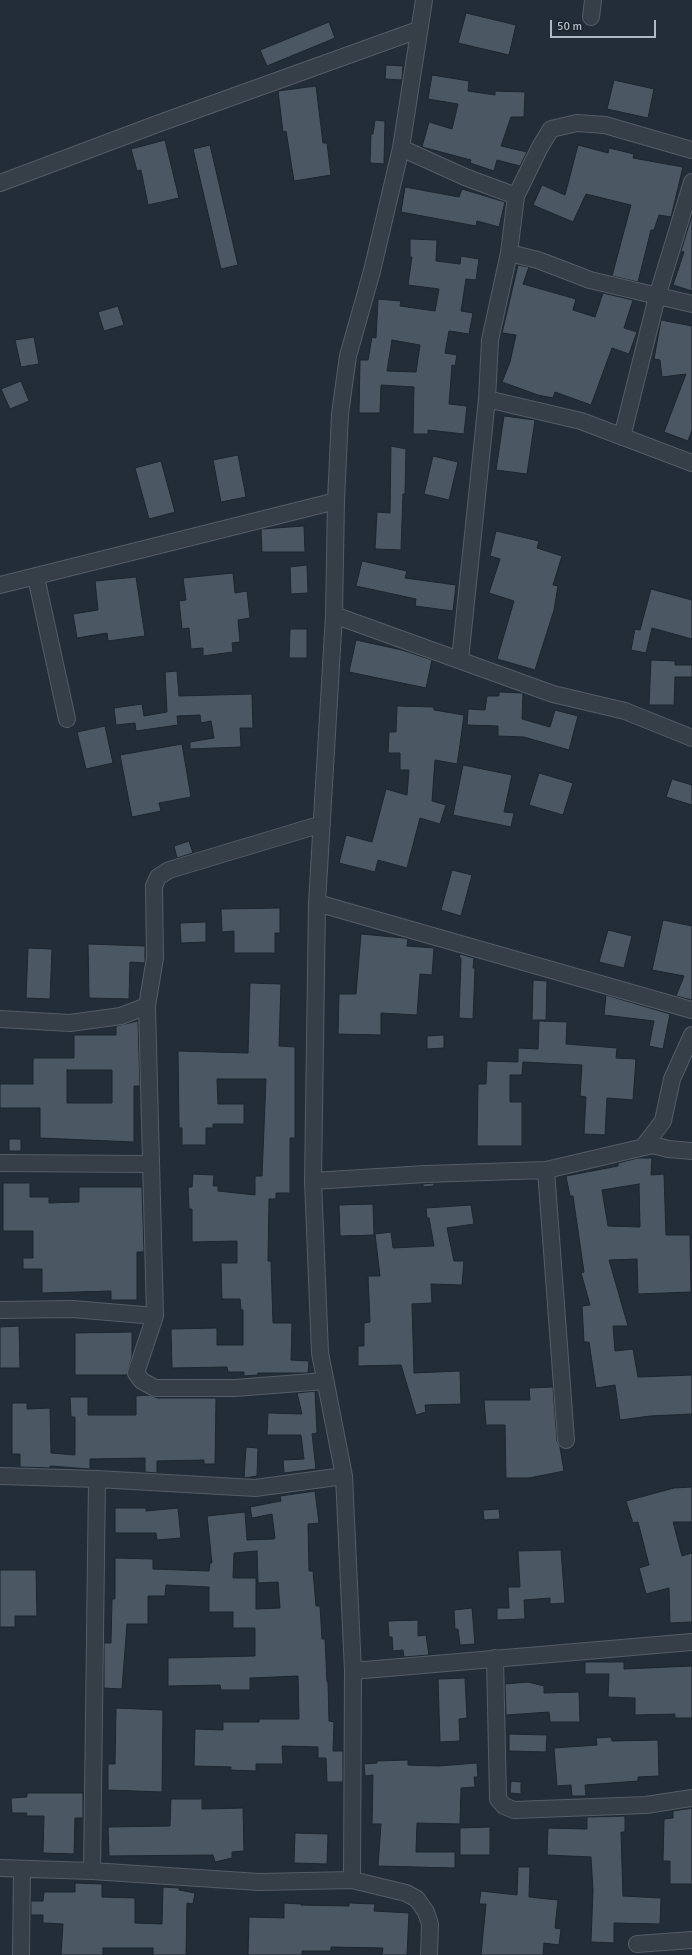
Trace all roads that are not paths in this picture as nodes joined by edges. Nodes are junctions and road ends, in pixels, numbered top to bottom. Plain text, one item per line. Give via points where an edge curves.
1 (424, 0) edge
2 (593, 0) edge
3 (591, 17) dead end
4 (418, 30) junction
5 (402, 148) junction
6 (692, 150) edge
7 (692, 182) edge
8 (0, 183) edge
9 (516, 196) junction
10 (509, 253) junction
11 (657, 297) junction
12 (692, 304) edge
13 (487, 399) junction
14 (622, 437) junction
15 (692, 463) edge
16 (336, 501) junction
17 (36, 577) junction
18 (0, 585) edge
19 (334, 615) junction
20 (460, 660) junction
21 (67, 719) dead end
22 (690, 736) edge
23 (322, 824) junction
24 (317, 903) junction
25 (147, 1006) junction
26 (692, 1010) edge
27 (0, 1019) edge
28 (692, 1035) edge
29 (643, 1147) junction
30 (692, 1151) edge
31 (0, 1164) edge
32 (150, 1164) junction
33 (546, 1170) junction
34 (313, 1181) junction
35 (0, 1310) edge
36 (155, 1316) junction
37 (325, 1381) junction
38 (566, 1440) dead end
39 (0, 1476) edge
40 (344, 1476) junction
41 (98, 1479) junction
42 (692, 1642) edge
43 (495, 1658) junction
44 (353, 1671) junction
45 (692, 1798) edge
46 (0, 1868) edge
47 (22, 1869) junction
48 (92, 1871) junction
49 (352, 1880) junction
50 (692, 1940) edge
51 (637, 1944) dead end
52 (21, 1955) edge
53 (429, 1955) edge

1 - 4 street
2 - 3 street
4 - 5 street
4 - 8 street
5 - 9 street
5 - 16 street via 372,272 348,356 340,414
6 - 9 street via 605,125 577,123 551,129
7 - 11 street
9 - 10 street
10 - 11 street via 538,260 590,280
10 - 13 street via 490,340
11 - 12 street
11 - 14 street
13 - 14 street via 581,421
13 - 20 street
14 - 15 street
16 - 17 street
16 - 19 street
17 - 18 street
17 - 21 street
19 - 20 street
19 - 23 street
20 - 22 street via 553,694 625,711
23 - 24 street
23 - 25 street via 169,870 158,877 154,886 155,958
24 - 26 street
24 - 34 street
25 - 27 street via 121,1016 70,1023
25 - 32 street
28 - 29 street via 672,1079 663,1121
29 - 30 street via 653,1145
29 - 33 street
31 - 32 street
32 - 36 street
33 - 34 street
33 - 38 street
34 - 37 street via 320,1353
35 - 36 street via 73,1309
36 - 37 street via 136,1373 142,1382 155,1388 234,1388
37 - 40 street
39 - 41 street
40 - 41 street via 255,1488
40 - 44 street
41 - 48 street
42 - 43 street
43 - 44 street
43 - 45 street via 498,1800 504,1806 514,1810 646,1805
44 - 49 street
46 - 47 street
47 - 48 street
47 - 52 street
48 - 49 street via 259,1882
49 - 53 street via 406,1893 417,1899 430,1924
50 - 51 street

